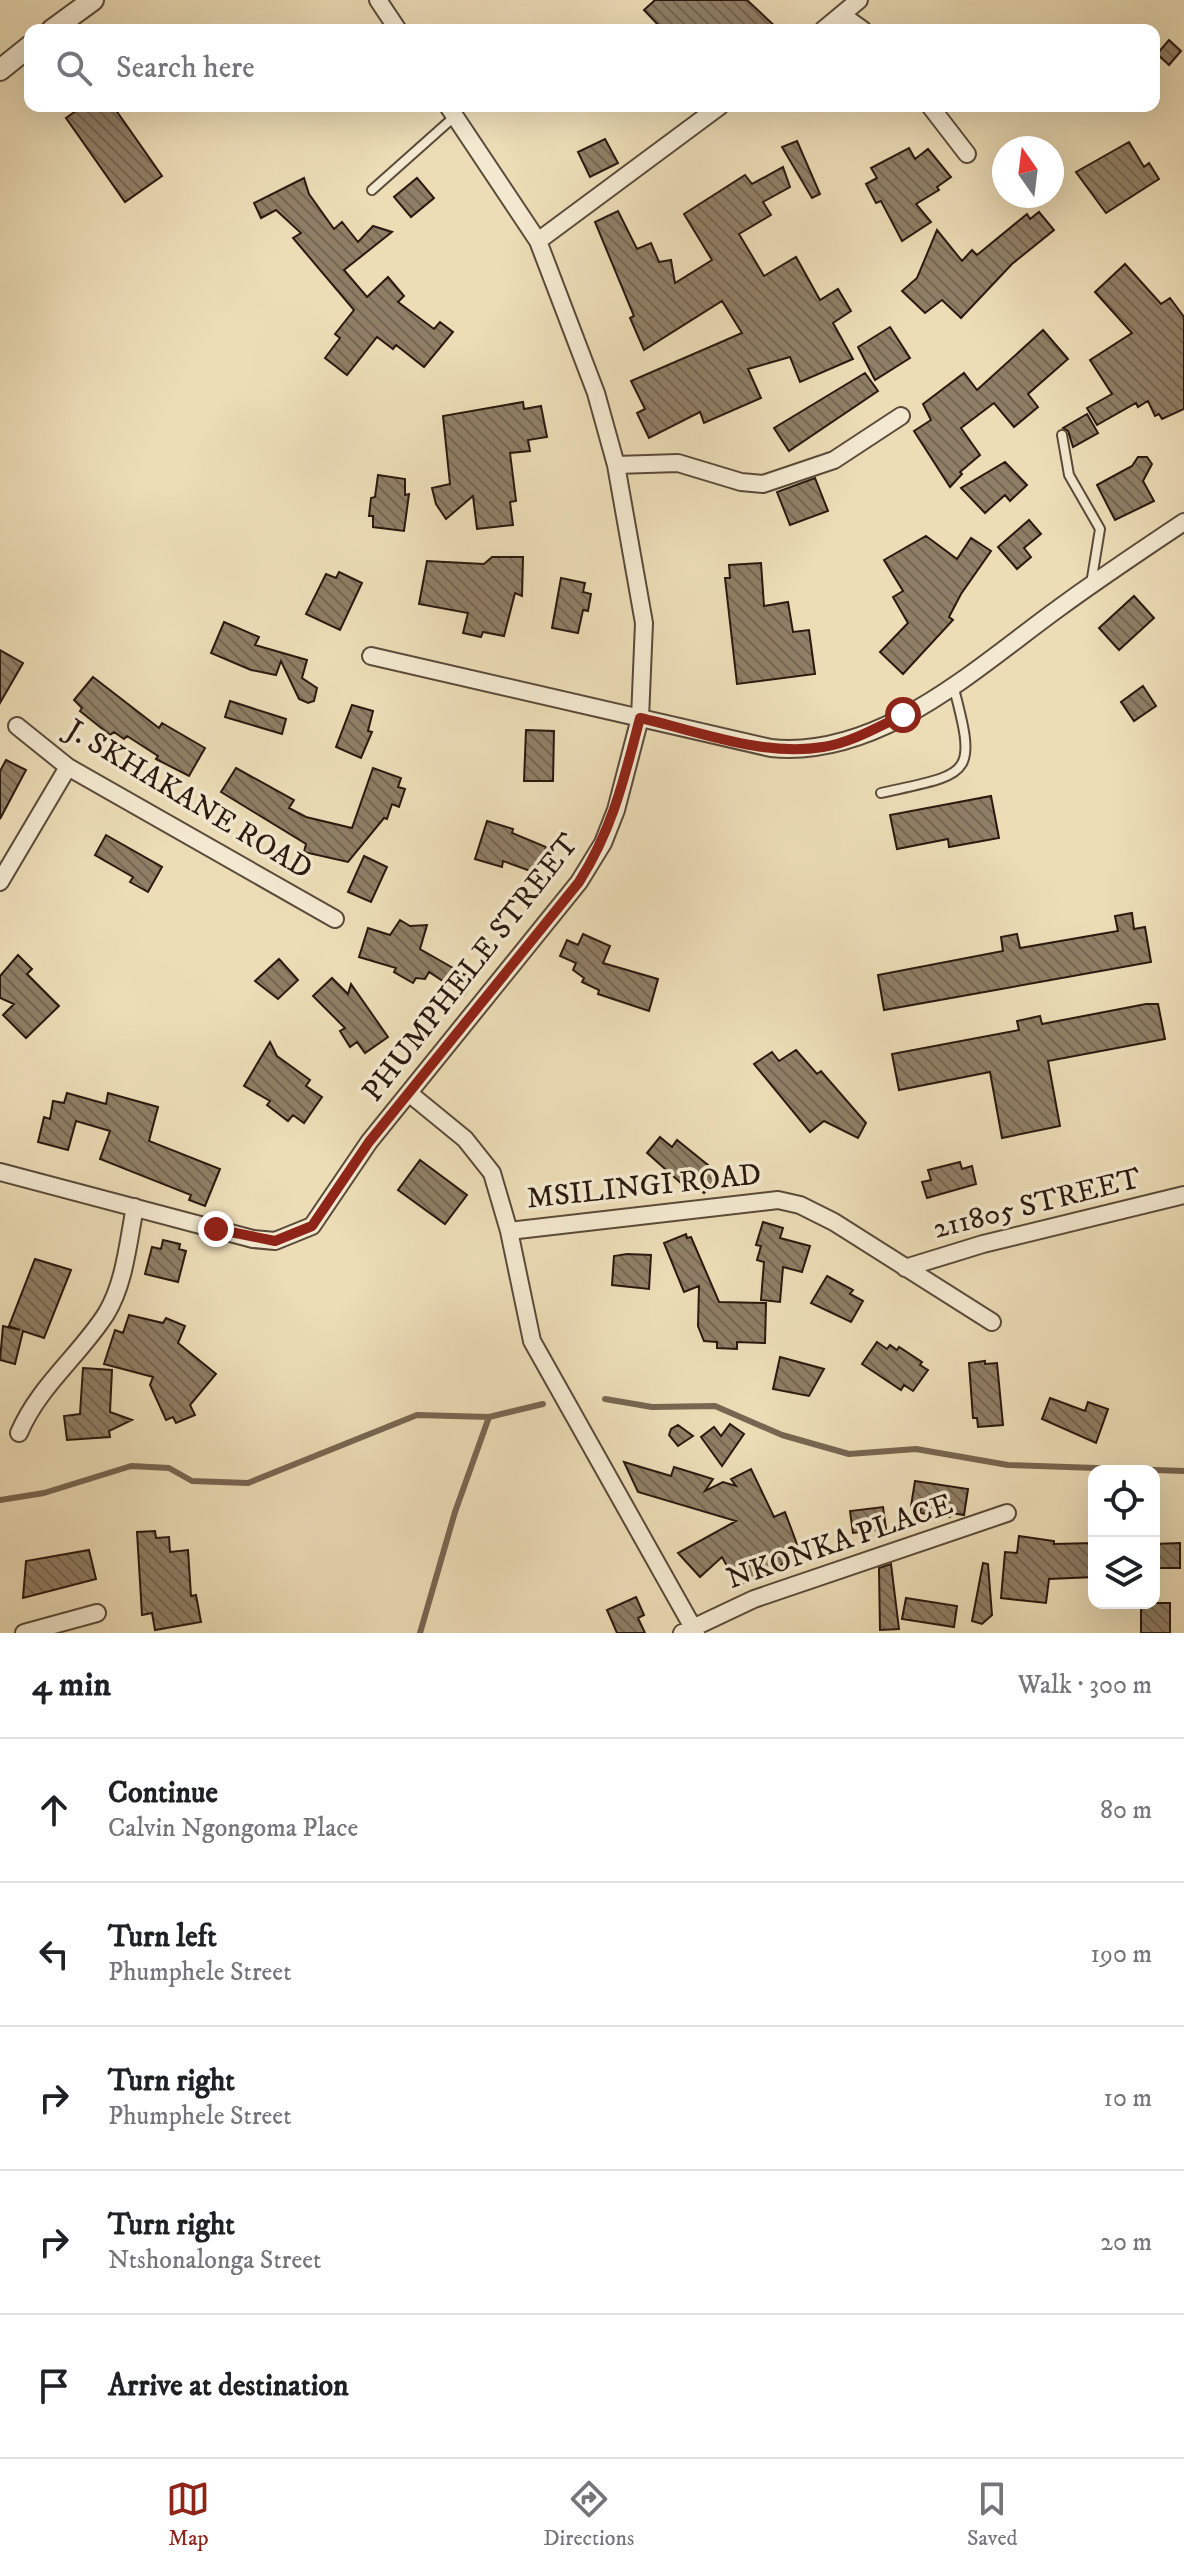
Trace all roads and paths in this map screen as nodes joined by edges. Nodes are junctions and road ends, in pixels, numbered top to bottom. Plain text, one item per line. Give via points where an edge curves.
1 (93, 0) edge
2 (378, 0) edge
3 (859, 0) edge
4 (842, 15) junction
5 (60, 24) edge
6 (394, 24) edge
7 (831, 24) edge
8 (855, 24) edge
9 (24, 51) edge
10 (0, 70) edge
11 (451, 112) edge
12 (453, 112) edge
13 (712, 112) edge
14 (935, 112) edge
15 (967, 154) dead end
16 (372, 190) dead end
17 (538, 241) junction
18 (901, 416) dead end
19 (1062, 435) dead end
20 (616, 465) junction
21 (1184, 522) edge
22 (1091, 585) junction
23 (371, 656) dead end
24 (953, 685) junction
25 (640, 718) junction
26 (17, 726) dead end
27 (68, 767) junction
28 (881, 793) dead end
29 (0, 882) edge
30 (335, 919) dead end
31 (410, 1094) junction
32 (0, 1172) edge
33 (1184, 1195) edge
34 (135, 1207) junction
35 (509, 1231) junction
36 (905, 1268) junction
37 (992, 1322) dead end
38 (19, 1433) dead end
39 (1007, 1513) dead end
40 (97, 1613) dead end
41 (690, 1631) edge
42 (24, 1633) edge

1 - 5 street
2 - 6 street
3 - 4 street
4 - 7 street
4 - 8 street
9 - 10 street
11 - 16 lane
12 - 17 street, PHUMPHELE STREET
13 - 17 street
14 - 15 street
17 - 20 street, PHUMPHELE STREET via 596,393
18 - 20 street via 834,460 763,484 678,463
19 - 22 lane via 1069,475 1100,529
20 - 25 street, PHUMPHELE STREET via 644,623
21 - 22 street
22 - 24 street
23 - 25 street
24 - 25 street via 856,736 794,751
24 - 28 lane via 968,741 964,762 949,777
25 - 31 street, PHUMPHELE STREET via 603,843 562,904
26 - 27 street, J. SKHAKANE ROAD
27 - 29 street
27 - 30 street, J. SKHAKANE ROAD
31 - 34 street, PHUMPHELE STREET via 369,1142 312,1226 275,1241 253,1239
31 - 35 street via 481,1156 492,1173
32 - 34 street
33 - 36 street, 211805 STREET
34 - 38 street via 111,1303 27,1412
35 - 36 street, MSILINGI ROAD via 778,1200 834,1222
35 - 41 street via 532,1341
36 - 37 street, MSILINGI ROAD
39 - 41 street, NKONKA PLACE via 754,1599
40 - 42 street

